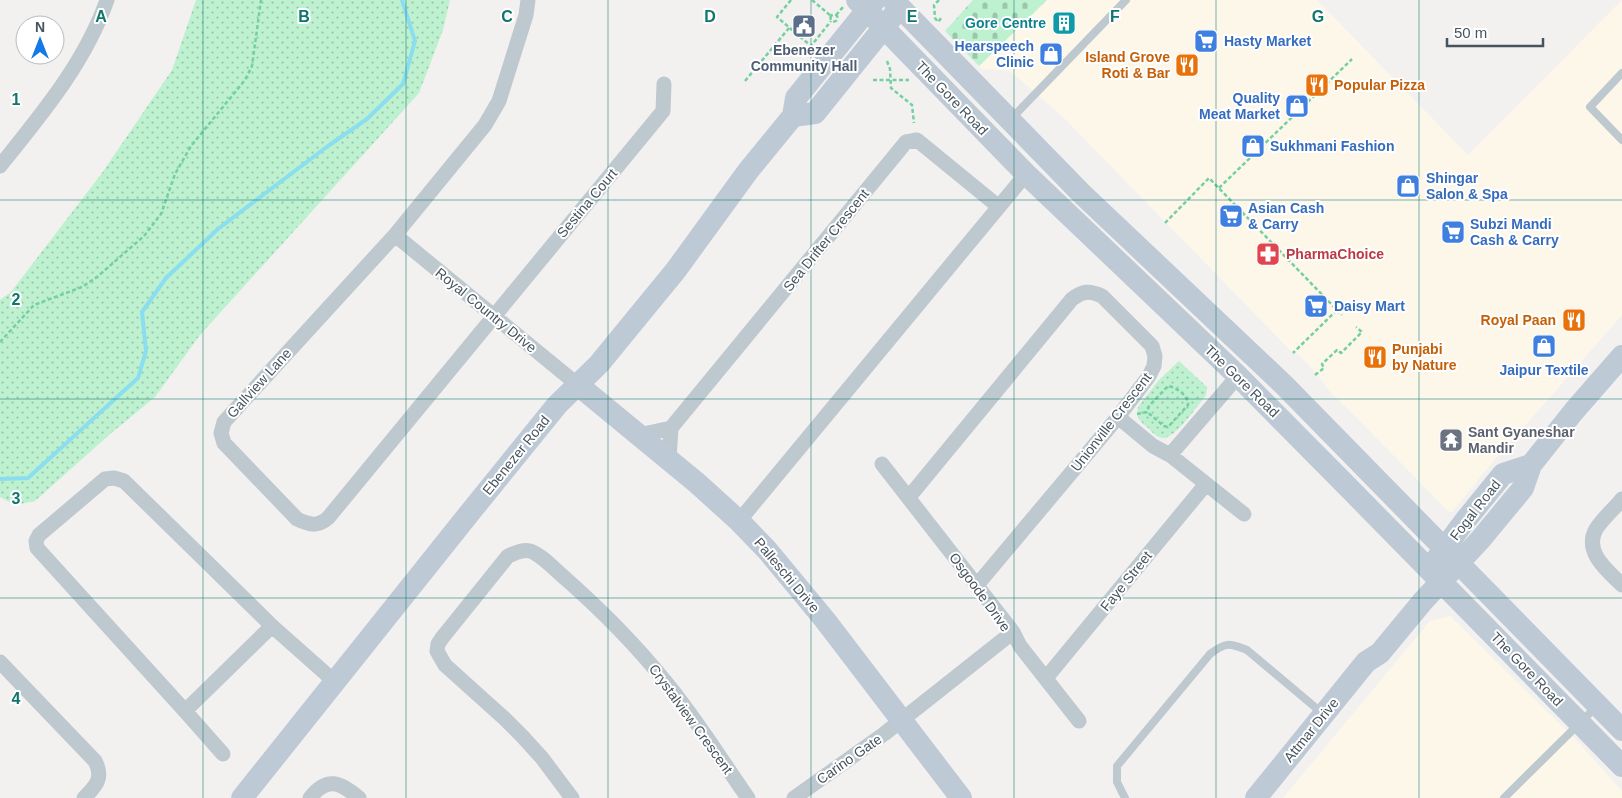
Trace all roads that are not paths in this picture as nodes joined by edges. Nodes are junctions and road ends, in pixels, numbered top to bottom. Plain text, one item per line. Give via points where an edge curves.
1 (107, 0) edge
2 (528, 0) edge
3 (1126, 0) edge
4 (899, 2) edge
5 (861, 4) edge
6 (883, 27) junction
7 (1622, 73) edge
8 (664, 84) dead end
9 (793, 116) junction
10 (1009, 120) junction
11 (1622, 140) edge
12 (0, 166) edge
13 (1026, 174) junction
14 (999, 207) junction
15 (395, 235) junction
16 (493, 316) junction
17 (1622, 356) edge
18 (1238, 376) junction
19 (578, 385) junction
20 (1118, 417) junction
21 (672, 428) junction
22 (639, 436) junction
23 (1170, 455) junction
24 (668, 459) junction
25 (882, 464) dead end
26 (1206, 484) junction
27 (909, 498) junction
28 (1622, 499) edge
29 (1244, 514) dead end
30 (739, 521) junction
31 (1452, 556) junction
32 (1435, 575) junction
33 (977, 585) junction
34 (1622, 585) edge
35 (272, 626) junction
36 (1014, 632) junction
37 (0, 662) edge
38 (1046, 678) junction
39 (334, 682) junction
40 (1598, 705) junction
41 (185, 711) junction
42 (1324, 714) junction
43 (903, 720) junction
44 (1079, 721) dead end
45 (1580, 724) junction
46 (1622, 730) edge
47 (223, 754) dead end
48 (1622, 766) edge
49 (84, 798) edge
50 (242, 798) edge
51 (310, 798) edge
52 (359, 798) edge
53 (572, 798) edge
54 (748, 798) edge
55 (794, 798) edge
56 (961, 798) edge
57 (1125, 798) edge
58 (1256, 798) edge
59 (1504, 798) edge

1 - 12 street via 90,40 49,105
2 - 15 street, Gallview Lane via 526,15 494,110
3 - 10 lane
4 - 6 main road
4 - 10 main road, The Gore Road
5 - 6 main road, The Gore Road
5 - 9 main road, Ebenezer Road via 796,98
6 - 9 main road via 815,113
6 - 13 main road, The Gore Road
7 - 11 lane via 1590,107
8 - 16 street, Sestina Court via 663,111
9 - 19 main road, Ebenezer Road via 748,171 676,270 600,364
10 - 31 main road, The Gore Road via 1284,385
13 - 14 street
13 - 18 main road, The Gore Road
14 - 21 street, Sea Drifter Crescent via 917,140 906,142
14 - 30 street
15 - 16 street, Royal Country Drive
15 - 16 street, Gallview Lane via 224,422 221,433 224,443 297,519 309,525 322,523 328,518
16 - 19 street, Royal Country Drive
17 - 31 main road, Fogal Road via 1531,465 1523,488 1480,540
18 - 23 street
18 - 32 main road, The Gore Road
19 - 22 main road, Palleschi Drive
19 - 39 main road, Ebenezer Road via 557,405
20 - 23 street via 1153,446
20 - 27 street, Unionville Crescent via 1149,376 1156,356 1152,346 1102,296 1091,291 1081,292
20 - 33 street, Unionville Crescent
21 - 22 street
21 - 24 street
22 - 24 main road, Palleschi Drive
23 - 26 street
24 - 30 main road, Palleschi Drive
25 - 27 street, Osgoode Drive
26 - 29 street
26 - 38 street, Faye Street
27 - 33 street, Osgoode Drive
28 - 34 street via 1596,529 1593,540 1593,550 1599,561
30 - 43 main road, Palleschi Drive via 767,550
31 - 32 main road, Fogal Road
31 - 40 main road, The Gore Road
32 - 42 main road, Attmar Drive via 1423,601 1380,653 1366,662
32 - 45 main road, The Gore Road
33 - 36 street, Osgoode Drive
35 - 39 street
35 - 41 street
35 - 41 street via 124,482 114,478 105,479 39,535 37,548
36 - 38 street via 1020,646
36 - 43 street, Osgoode Drive
37 - 49 street via 95,761 99,778
38 - 44 street
39 - 50 main road, Ebenezer Road
40 - 45 lane
40 - 46 main road, The Gore Road
41 - 47 street
42 - 57 lane via 1247,650 1233,645 1221,646 1210,654 1117,766 1117,782
42 - 58 main road, Attmar Drive
43 - 55 street, Carino Gate
43 - 56 main road, Palleschi Drive
45 - 48 main road, The Gore Road
45 - 59 lane
51 - 52 street via 318,788 329,783 341,784
53 - 54 street, Crystalview Crescent via 522,736 445,665 437,651 442,638 508,556 521,551 532,552 543,559 600,610 645,658 665,680

